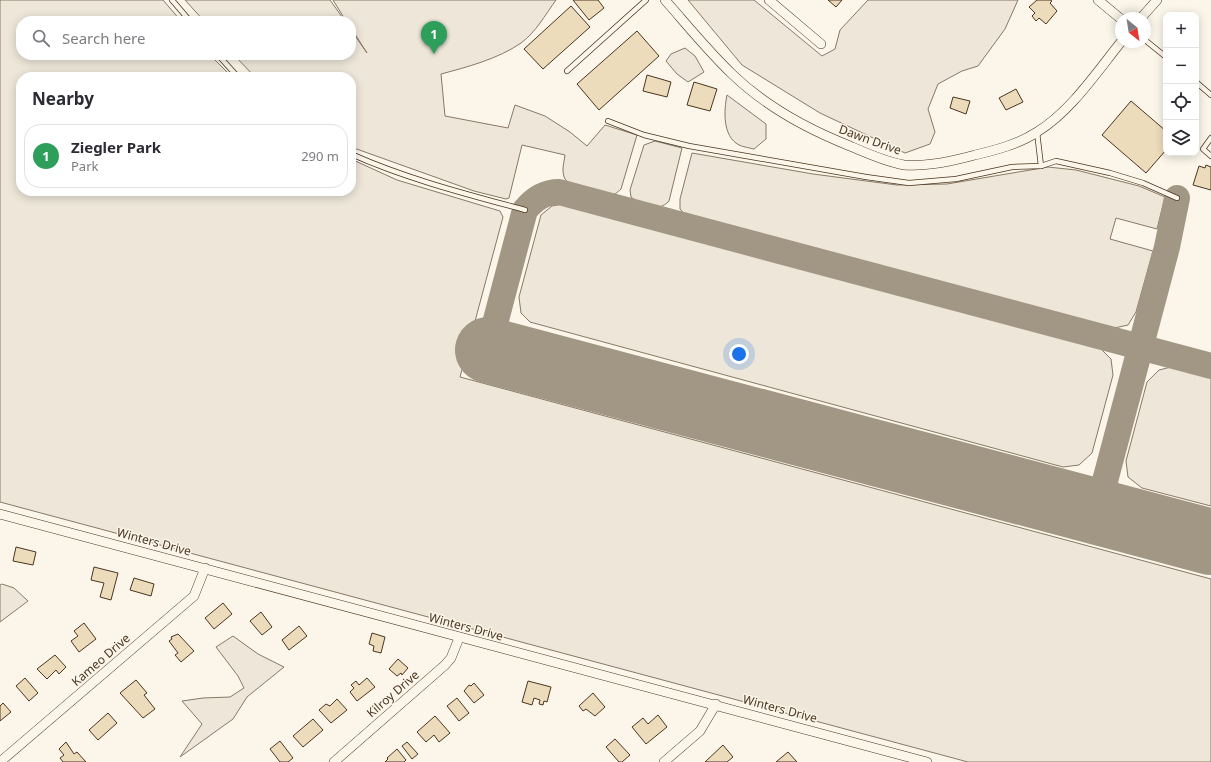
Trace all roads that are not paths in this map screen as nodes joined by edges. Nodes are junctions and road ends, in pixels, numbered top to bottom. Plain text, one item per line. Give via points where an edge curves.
1 (172, 0) edge
2 (646, 0) edge
3 (665, 0) edge
4 (769, 0) edge
5 (1098, 0) edge
6 (1157, 0) edge
7 (1147, 12) edge
8 (1115, 14) edge
9 (186, 16) edge
10 (821, 44) dead end
11 (1151, 45) edge
12 (1117, 48) edge
13 (1163, 55) edge
14 (223, 60) edge
15 (567, 71) dead end
16 (233, 72) edge
17 (1198, 84) edge
18 (1211, 95) edge
19 (608, 121) dead end
20 (1037, 132) junction
21 (1211, 138) edge
22 (356, 156) edge
23 (1211, 156) edge
24 (1041, 166) junction
25 (1177, 198) dead end
26 (525, 210) dead end
27 (0, 514) edge
28 (205, 568) junction
29 (459, 638) junction
30 (716, 704) junction
31 (0, 762) edge
32 (334, 762) edge
33 (664, 762) edge
34 (927, 762) edge

1 - 9 lane
2 - 15 lane
3 - 20 street, Dawn Drive via 710,53 764,100 832,139 871,155 903,165 929,164 1014,144
4 - 10 street
5 - 8 street
6 - 7 street
11 - 13 lane
12 - 20 street, Dawn Drive via 1078,95
14 - 16 lane
17 - 18 lane
19 - 24 lane via 644,135 689,146 909,183 956,179 1012,167
20 - 24 lane
21 - 23 lane via 1203,149
22 - 26 lane via 420,181
24 - 25 lane via 1056,161 1110,173 1143,183
27 - 28 street, Winters Drive
28 - 29 street, Winters Drive
28 - 31 street, Kameo Drive via 194,596
29 - 30 street, Winters Drive
29 - 32 street, Kilroy Drive via 451,658 445,665
30 - 33 street via 700,730
30 - 34 street, Winters Drive

